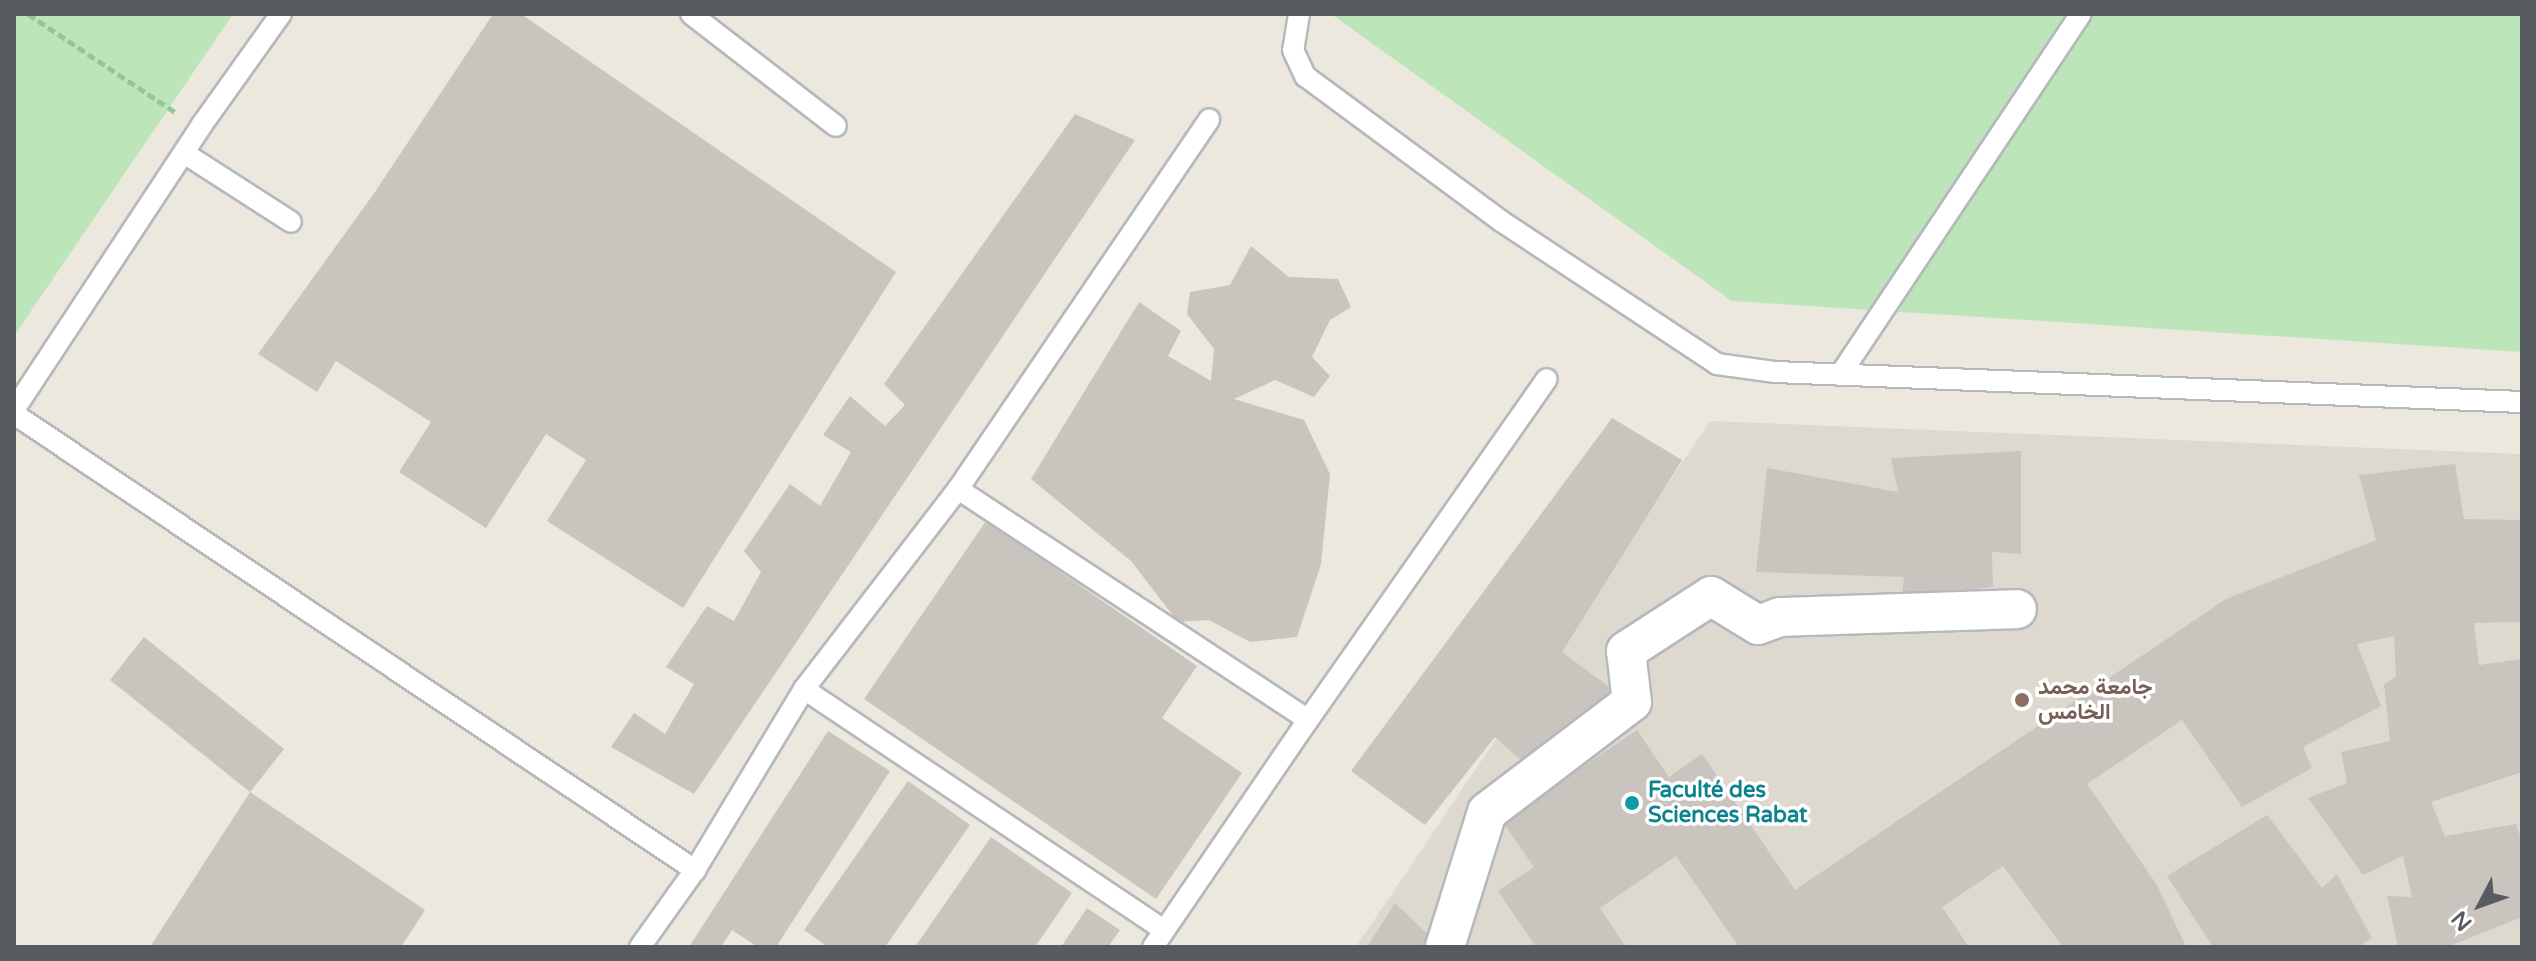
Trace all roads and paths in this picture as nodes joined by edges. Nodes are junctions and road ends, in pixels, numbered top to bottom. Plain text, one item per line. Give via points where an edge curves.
1 (28, 14) edge
2 (281, 14) edge
3 (1299, 14) edge
4 (2081, 14) edge
5 (701, 17) edge
6 (1209, 119) dead end
7 (201, 126) junction
8 (836, 126) dead end
9 (184, 153) junction
10 (291, 222) dead end
11 (1840, 375) junction
12 (1547, 379) dead end
13 (2522, 402) edge
14 (14, 412) edge
15 (958, 489) junction
16 (2017, 609) dead end
17 (804, 689) junction
18 (1308, 720) junction
19 (695, 870) junction
20 (1159, 939) edge
21 (640, 947) edge
22 (1445, 947) edge

1 - 7 path
2 - 7 lane
3 - 11 lane via 1292,37 1296,64 1305,76 1501,221 1717,364
4 - 11 lane
5 - 8 lane
6 - 15 lane
7 - 9 lane
9 - 10 lane
9 - 14 lane
11 - 13 lane
12 - 18 lane
14 - 19 lane
15 - 17 lane
15 - 18 lane
16 - 22 street via 1780,617 1758,625 1711,596 1626,651 1632,702 1487,812
17 - 19 lane
17 - 20 lane
18 - 20 lane
19 - 21 lane

